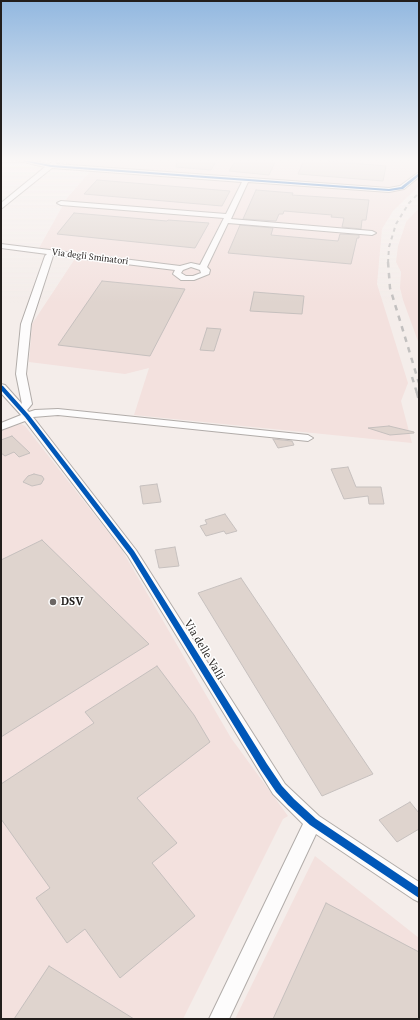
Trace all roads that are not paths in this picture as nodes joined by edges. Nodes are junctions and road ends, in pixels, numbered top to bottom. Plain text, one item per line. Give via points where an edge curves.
1 (112, 208) edge
2 (232, 208) edge
3 (227, 218) junction
4 (372, 234) dead end
5 (1, 246) edge
6 (1, 250) edge
7 (49, 256) junction
8 (203, 268) junction
9 (178, 270) junction
10 (9, 383) edge
11 (24, 413) junction
12 (1, 427) edge
13 (308, 438) dead end
14 (313, 822) junction
15 (419, 893) edge
16 (219, 1019) edge

1 - 3 street
2 - 3 street
3 - 4 street
3 - 8 street
5 - 9 street, Via degli Sminatori
6 - 7 street, Via degli Sminatori
7 - 9 street, Via degli Sminatori
7 - 10 street
8 - 9 street, Via degli Sminatori via 191,265
8 - 9 street, Via degli Sminatori via 206,274 194,278 184,278 177,274
10 - 11 street, Via delle Valli
10 - 11 street via 27,404
11 - 12 street
11 - 13 street via 58,412
11 - 14 street, Via delle Valli via 132,553 270,776 291,802
14 - 15 street, Via delle Valli
14 - 16 street

